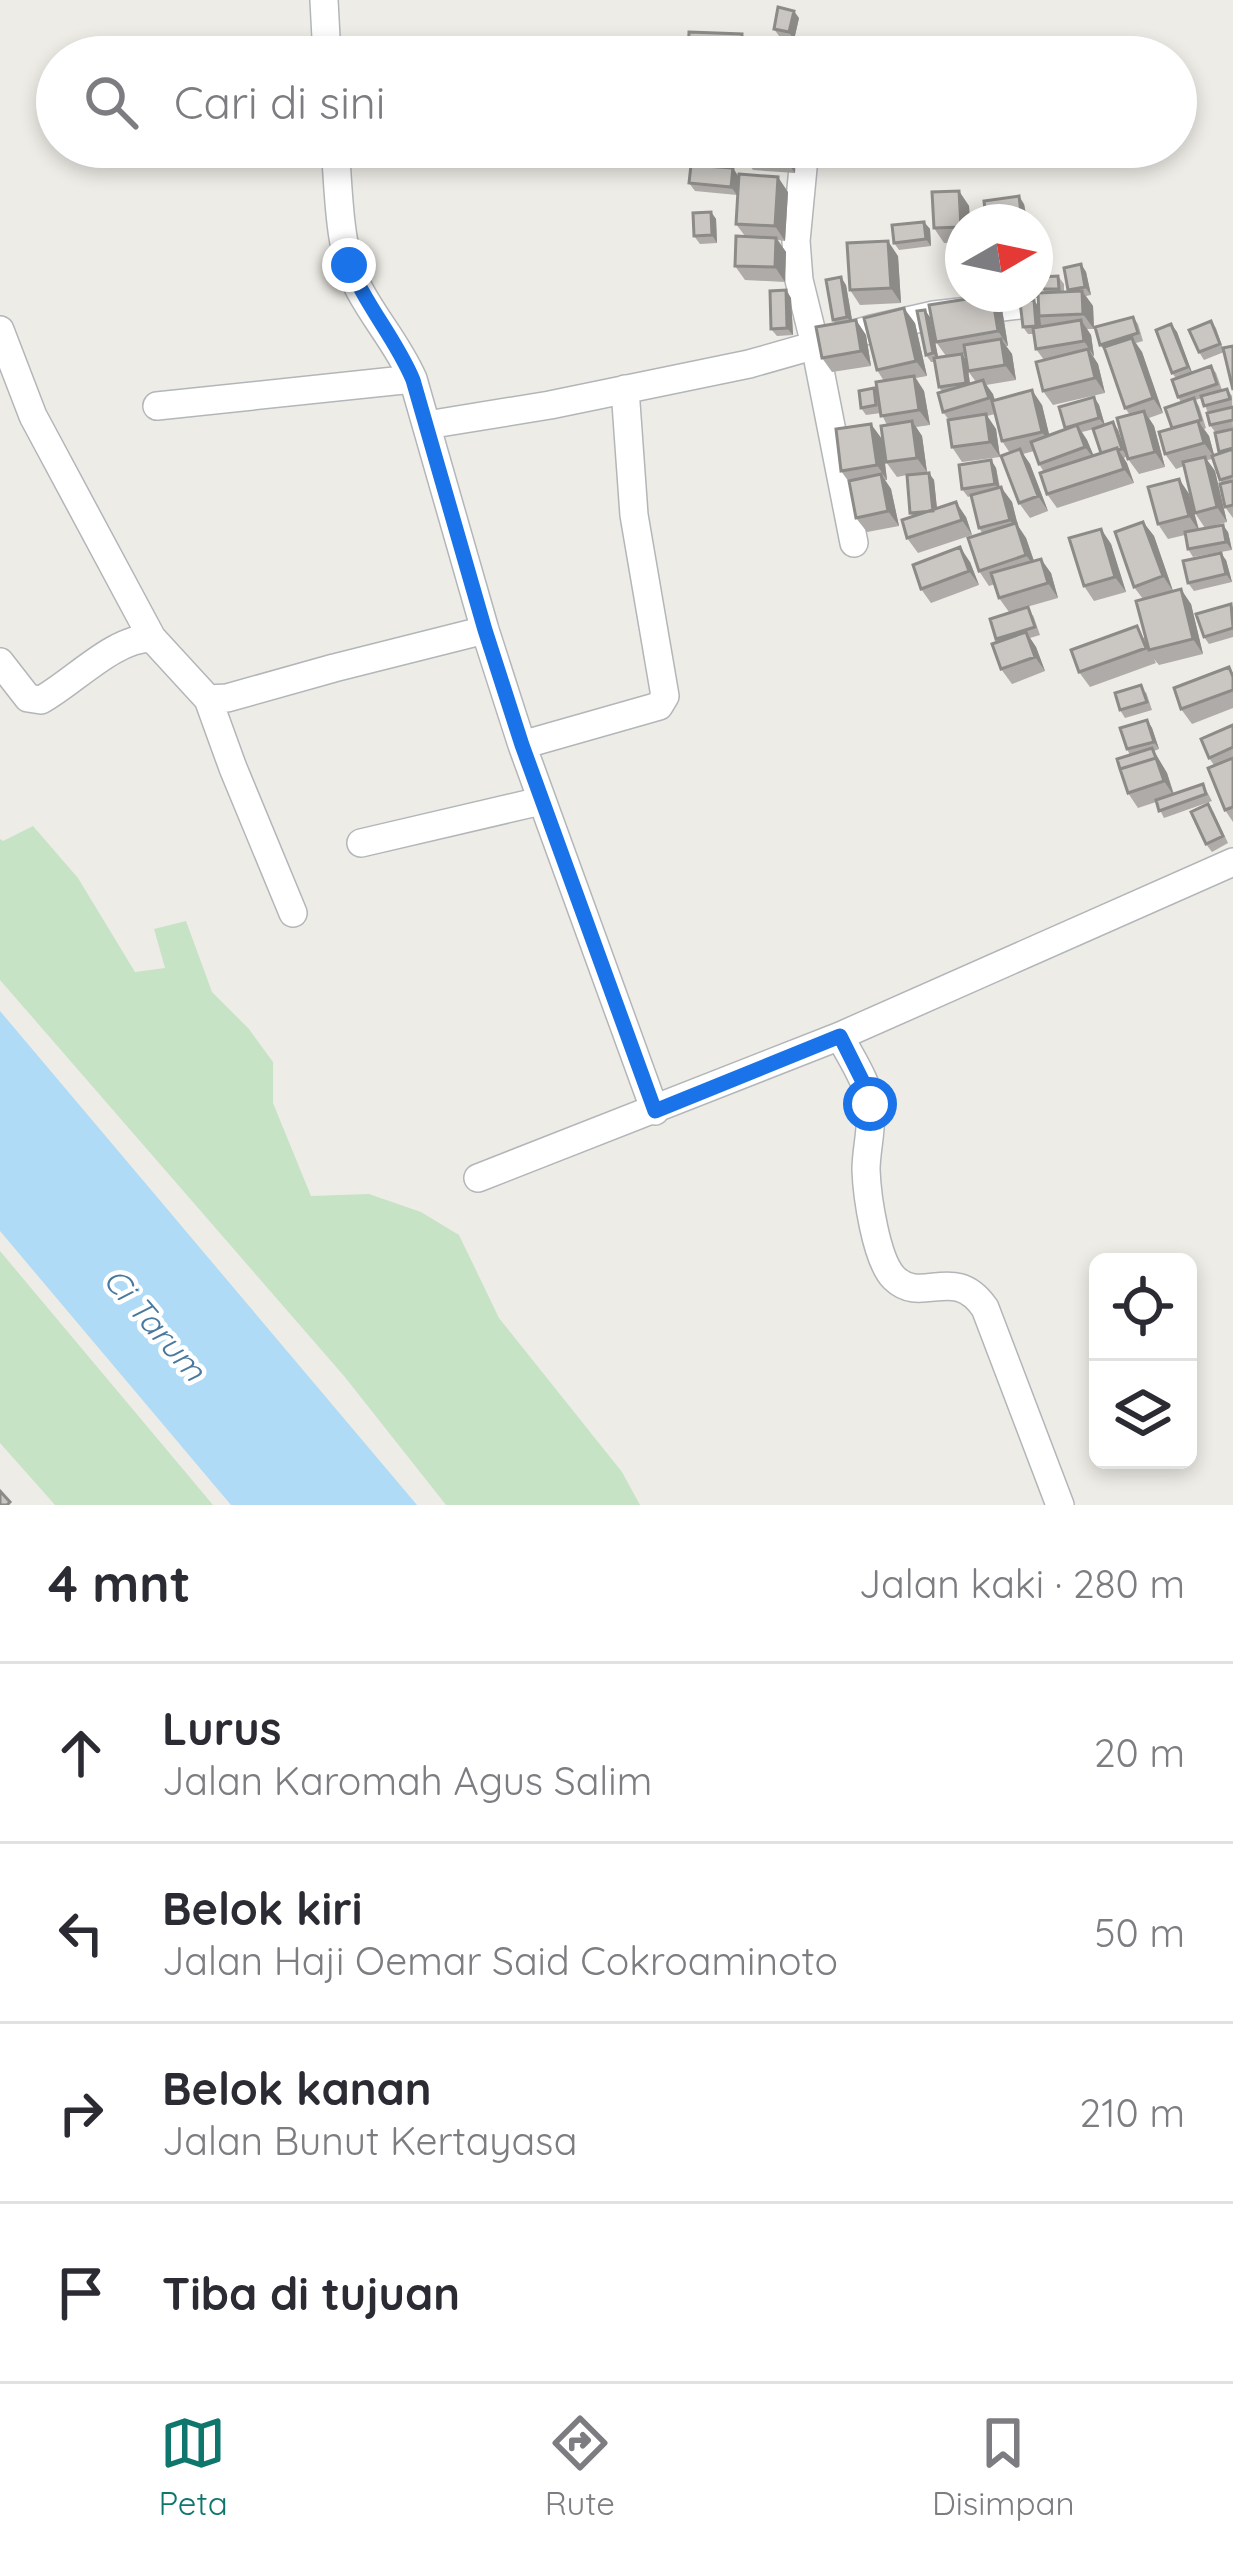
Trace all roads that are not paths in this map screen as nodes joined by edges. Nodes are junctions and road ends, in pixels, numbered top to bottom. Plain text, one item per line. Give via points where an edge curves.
1 (324, 0) edge
2 (326, 36) edge
3 (337, 168) edge
4 (803, 168) edge
5 (966, 312) edge
6 (0, 330) edge
7 (814, 345) junction
8 (413, 380) junction
9 (626, 389) junction
10 (157, 406) dead end
11 (428, 425) junction
12 (854, 543) dead end
13 (485, 630) junction
14 (152, 638) junction
15 (0, 662) edge
16 (208, 699) junction
17 (522, 745) junction
18 (541, 801) junction
19 (361, 843) dead end
20 (1233, 862) edge
21 (293, 913) dead end
22 (840, 1036) junction
23 (655, 1111) junction
24 (478, 1178) dead end
25 (1060, 1505) edge

1 - 2 street
3 - 8 street via 349,265
4 - 7 street via 796,241
5 - 7 street
6 - 14 street via 33,416
7 - 9 street
7 - 12 street
8 - 10 street
8 - 11 street
9 - 11 street
9 - 17 street via 634,514 665,696 659,706
11 - 13 street
13 - 16 street
13 - 17 street
14 - 15 street via 120,646 41,700 28,698
14 - 16 street
16 - 21 street
17 - 18 street
18 - 19 street
18 - 23 street
20 - 22 street
22 - 23 street
22 - 25 street via 870,1104 866,1172 881,1256 906,1286 958,1285 986,1307
23 - 24 street

